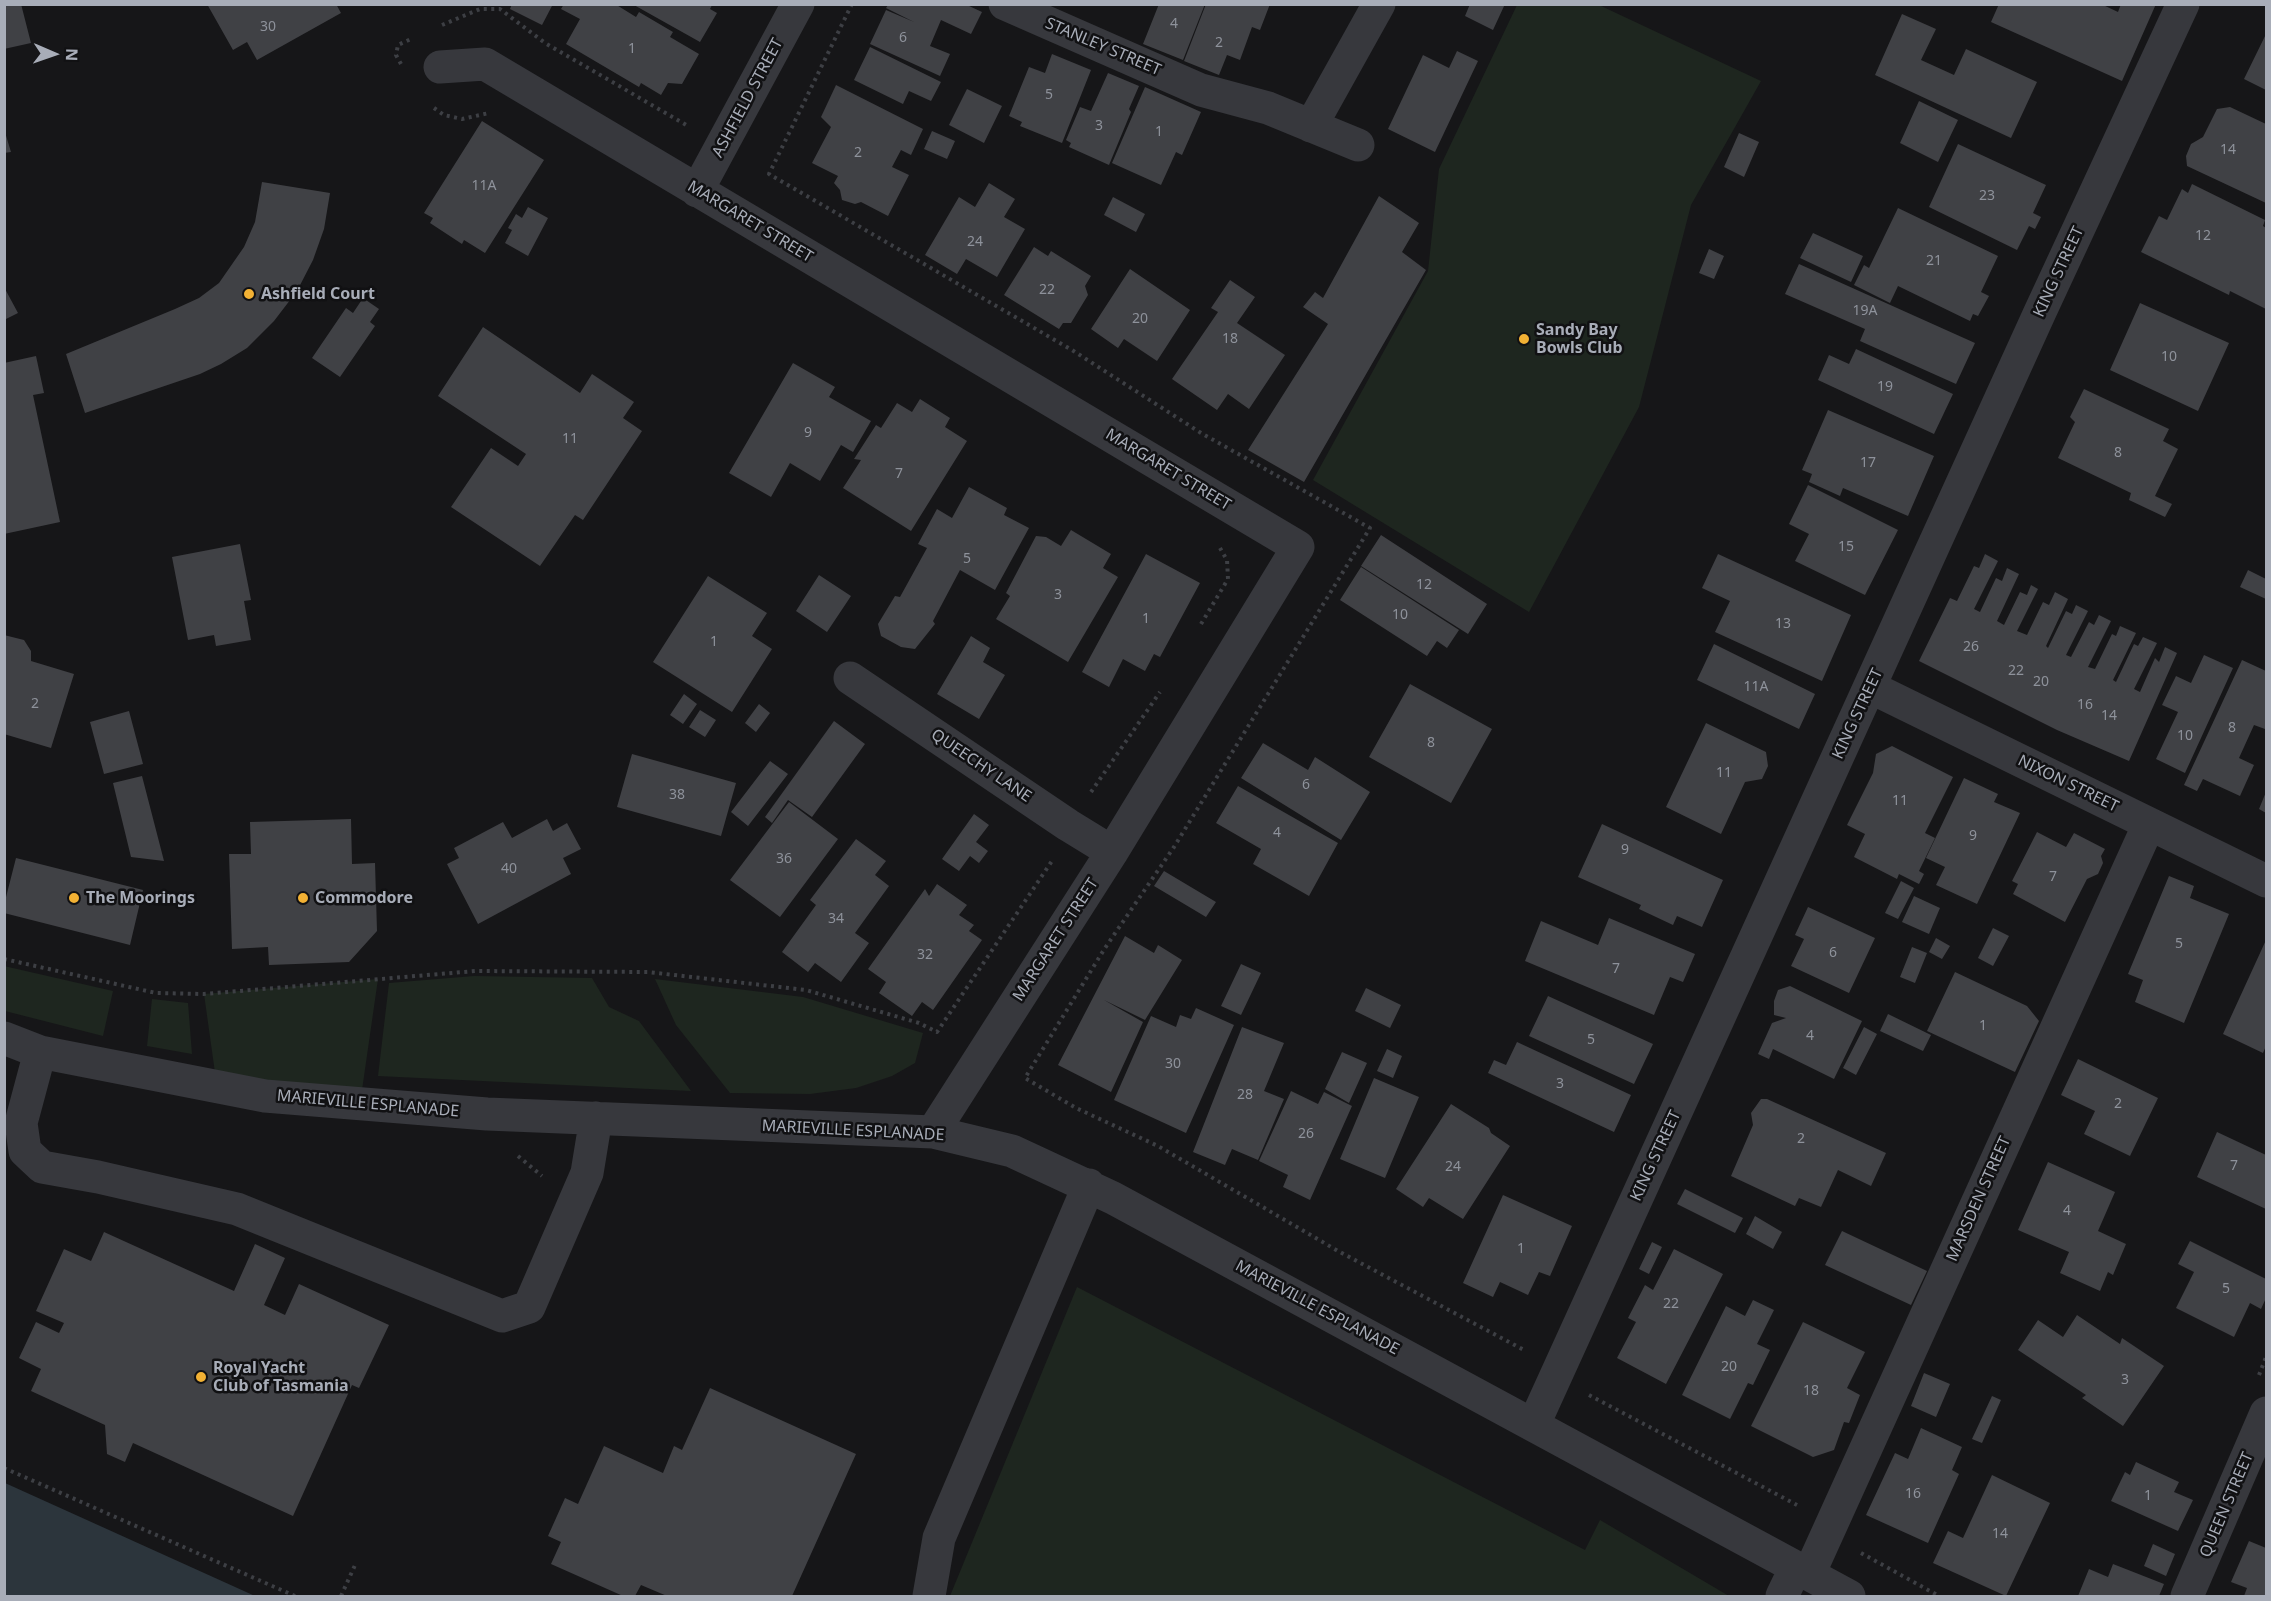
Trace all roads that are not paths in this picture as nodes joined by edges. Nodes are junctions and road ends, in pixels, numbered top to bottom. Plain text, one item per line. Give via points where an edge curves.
1 (798, 4) edge
2 (1005, 4) edge
3 (1379, 4) edge
4 (2183, 4) edge
5 (440, 67) dead end
6 (1311, 126) junction
7 (1358, 145) dead end
8 (697, 191) junction
9 (850, 678) dead end
10 (1870, 687) junction
11 (2149, 824) junction
12 (1112, 852) junction
13 (2266, 881) edge
14 (4, 1038) edge
15 (40, 1052) junction
16 (596, 1118) junction
17 (933, 1132) junction
18 (1089, 1185) junction
19 (2266, 1413) edge
20 (1534, 1424) junction
21 (1803, 1571) junction
22 (928, 1596) edge
23 (1782, 1596) edge
24 (1849, 1596) edge
25 (2187, 1596) edge

1 - 8 street, ASHFIELD STREET
2 - 6 street, STANLEY STREET via 1201,90 1268,108
3 - 6 street
4 - 10 street, KING STREET
5 - 8 street, MARGARET STREET via 485,64
6 - 7 street, STANLEY STREET
8 - 12 street, MARGARET STREET via 1298,547
9 - 12 street, QUEECHY LANE
10 - 11 street, NIXON STREET
10 - 20 street, KING STREET
11 - 13 street, NIXON STREET
11 - 21 street, MARSDEN STREET
12 - 17 street, MARGARET STREET
14 - 15 street, MARIEVILLE ESPLANADE
15 - 16 street, MARIEVILLE ESPLANADE via 265,1096 487,1114
15 - 16 street via 21,1123 26,1151 42,1167 237,1209 502,1316 529,1306 587,1173
16 - 17 street, MARIEVILLE ESPLANADE
17 - 18 street, MARIEVILLE ESPLANADE via 1012,1151
18 - 20 street, MARIEVILLE ESPLANADE
18 - 22 street via 939,1538
19 - 25 street, QUEEN STREET
20 - 21 street, MARIEVILLE ESPLANADE
21 - 23 street, MARSDEN STREET
21 - 24 street, MARIEVILLE ESPLANADE

